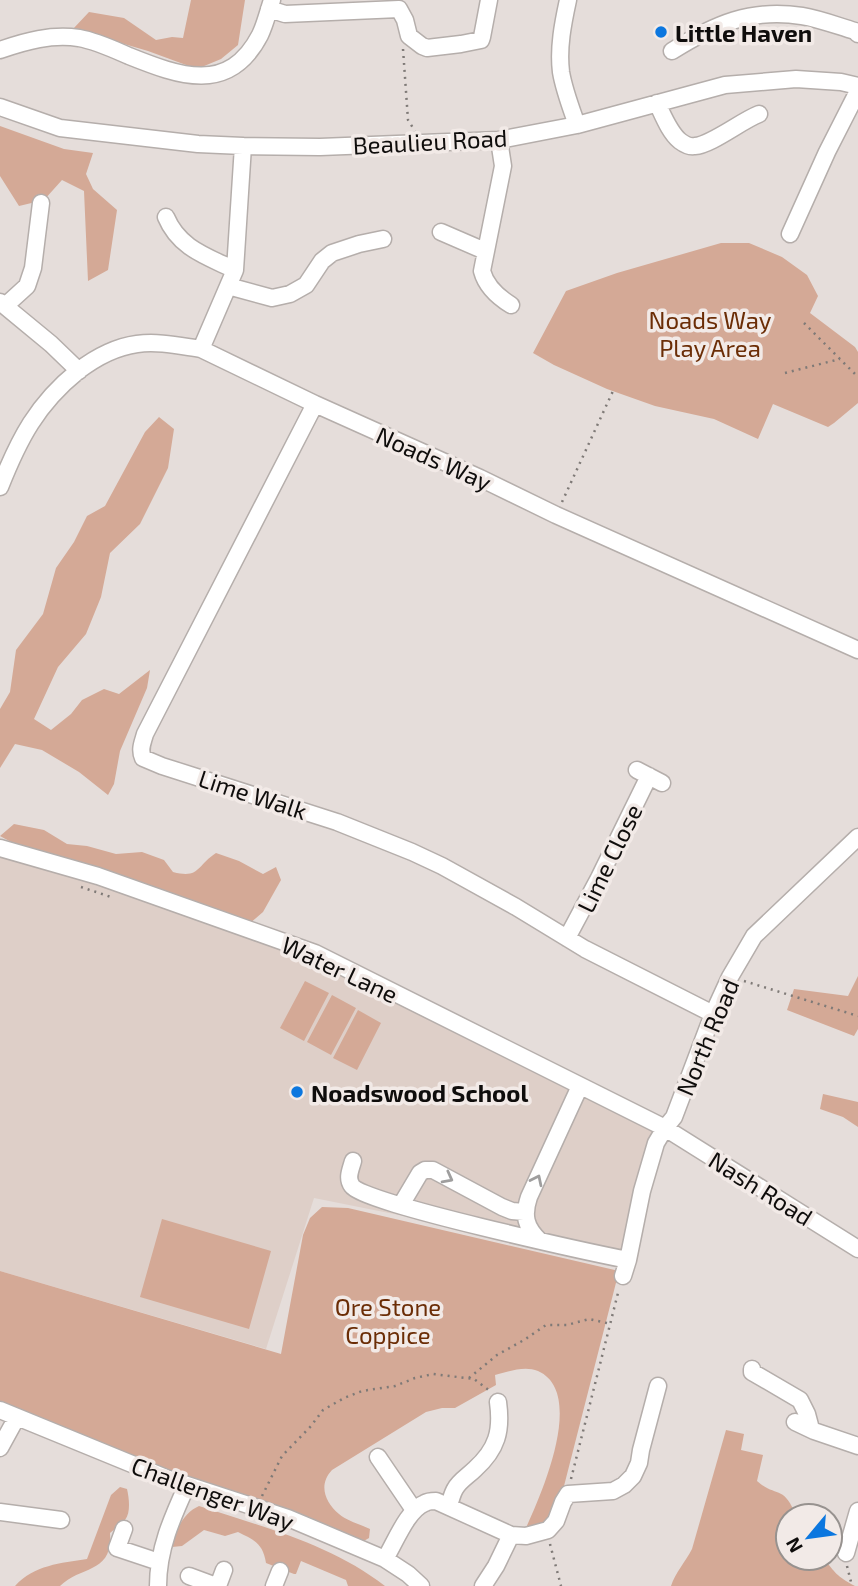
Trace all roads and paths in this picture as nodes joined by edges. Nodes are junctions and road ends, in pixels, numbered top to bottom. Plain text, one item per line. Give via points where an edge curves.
1 (488, 0) edge
2 (568, 0) edge
3 (271, 4) edge
4 (402, 5) edge
5 (858, 34) edge
6 (409, 36) junction
7 (0, 50) edge
8 (673, 51) dead end
9 (858, 86) edge
10 (858, 91) edge
11 (657, 103) junction
12 (0, 107) edge
13 (758, 114) dead end
14 (577, 125) junction
15 (499, 140) junction
16 (419, 144) junction
17 (243, 146) junction
18 (41, 203) dead end
19 (166, 217) dead end
20 (441, 232) dead end
21 (790, 234) dead end
22 (383, 239) dead end
23 (485, 251) junction
24 (234, 270) junction
25 (228, 286) junction
26 (3, 304) edge
27 (511, 305) dead end
28 (804, 323) dead end
29 (201, 349) junction
30 (840, 359) junction
31 (79, 371) junction
32 (785, 373) dead end
33 (858, 377) edge
34 (613, 391) dead end
35 (314, 404) junction
36 (0, 487) edge
37 (556, 514) junction
38 (858, 650) edge
39 (649, 776) dead end
40 (858, 837) edge
41 (0, 848) edge
42 (73, 884) dead end
43 (124, 901) dead end
44 (567, 938) junction
45 (730, 977) junction
46 (713, 1014) junction
47 (858, 1016) edge
48 (580, 1086) junction
49 (665, 1128) junction
50 (354, 1161) dead end
51 (401, 1205) junction
52 (524, 1212) junction
53 (540, 1241) junction
54 (858, 1249) edge
55 (625, 1268) junction
56 (611, 1324) junction
57 (752, 1369) dead end
58 (469, 1378) junction
59 (658, 1386) dead end
60 (498, 1402) joint
61 (0, 1409) edge
62 (17, 1417) junction
63 (795, 1422) dead end
64 (811, 1429) junction
65 (858, 1446) edge
66 (0, 1448) edge
67 (378, 1457) dead end
68 (187, 1485) junction
69 (568, 1494) junction
70 (449, 1506) junction
71 (257, 1508) junction
72 (414, 1510) junction
73 (858, 1511) edge
74 (0, 1512) edge
75 (61, 1520) dead end
76 (124, 1529) dead end
77 (548, 1530) junction
78 (511, 1535) junction
79 (846, 1553) joint
80 (385, 1559) junction
81 (159, 1562) junction
82 (224, 1570) dead end
83 (189, 1576) dead end
84 (158, 1586) edge
85 (217, 1586) edge
86 (421, 1586) edge
87 (482, 1586) edge
88 (561, 1586) edge
89 (852, 1586) edge

1 - 6 street via 481,40 427,48
2 - 14 street via 561,34 561,71
3 - 4 street via 285,14
3 - 7 street via 261,34 242,61 223,72 199,77 158,68 81,38 56,36
4 - 6 street
5 - 8 street via 802,16 767,14 723,24
6 - 16 path via 403,51 408,120
9 - 11 street, Beaulieu Road via 796,79 725,85
10 - 21 street
11 - 13 street via 679,141 693,147 707,144
11 - 14 street, Beaulieu Road
12 - 17 street, Beaulieu Road via 60,128
14 - 15 street, Beaulieu Road
15 - 16 street, Beaulieu Road
15 - 23 street via 503,166
16 - 17 street, Beaulieu Road
17 - 24 street
18 - 26 street via 27,285
19 - 24 street via 190,248
20 - 23 street
22 - 25 street via 342,248 322,261 306,285 290,293 272,298
23 - 27 street via 484,280
24 - 25 street
25 - 29 street
26 - 31 street
28 - 30 path
29 - 31 street, Noads Way via 132,344 104,354
29 - 35 street, Noads Way
30 - 32 path
30 - 33 path
31 - 36 street, Noads Way via 39,410
34 - 37 path
35 - 37 street, Noads Way
35 - 44 street, Lime Walk via 153,716 145,734 143,758 337,822 412,852
37 - 38 street, Noads Way
39 - 44 street, Lime Close
40 - 45 street, North Road via 754,936
41 - 48 street, Water Lane via 98,876 315,953
42 - 43 path
44 - 46 street, Lime Walk
45 - 46 street, North Road
45 - 47 path
46 - 49 street, North Road via 674,1117
48 - 49 street, Water Lane
52 -> 48 street
49 - 54 street, Nash Road
49 - 55 street, North Road via 642,1191
50 - 51 street via 349,1175 359,1193
51 -> 52 street via 420,1173 433,1170 502,1206
51 - 53 street
52 - 53 street
53 - 55 street
55 - 56 path
56 - 58 path via 589,1319 546,1325
56 - 69 path
57 - 64 street via 800,1400
58 - 60 path via 489,1390
58 - 71 path via 433,1374 362,1391 323,1410 282,1456
59 - 69 street via 634,1476 613,1491
60 - 70 street via 500,1423 491,1451 461,1480
61 - 62 street, Challenger Way
62 - 66 street
62 - 68 street, Challenger Way
63 - 64 street
64 - 65 street
67 - 72 street
68 - 71 street, Challenger Way
68 - 81 street
69 - 77 street
70 - 72 street via 436,1501
70 - 78 street
71 - 80 street, Challenger Way
72 - 80 street
73 - 79 street
74 - 75 street
76 - 81 street via 117,1548
77 - 78 street
77 - 88 path
78 - 87 street
79 - 89 path
80 - 86 street, Challenger Way
81 - 84 street
82 - 85 street
83 - 85 street

